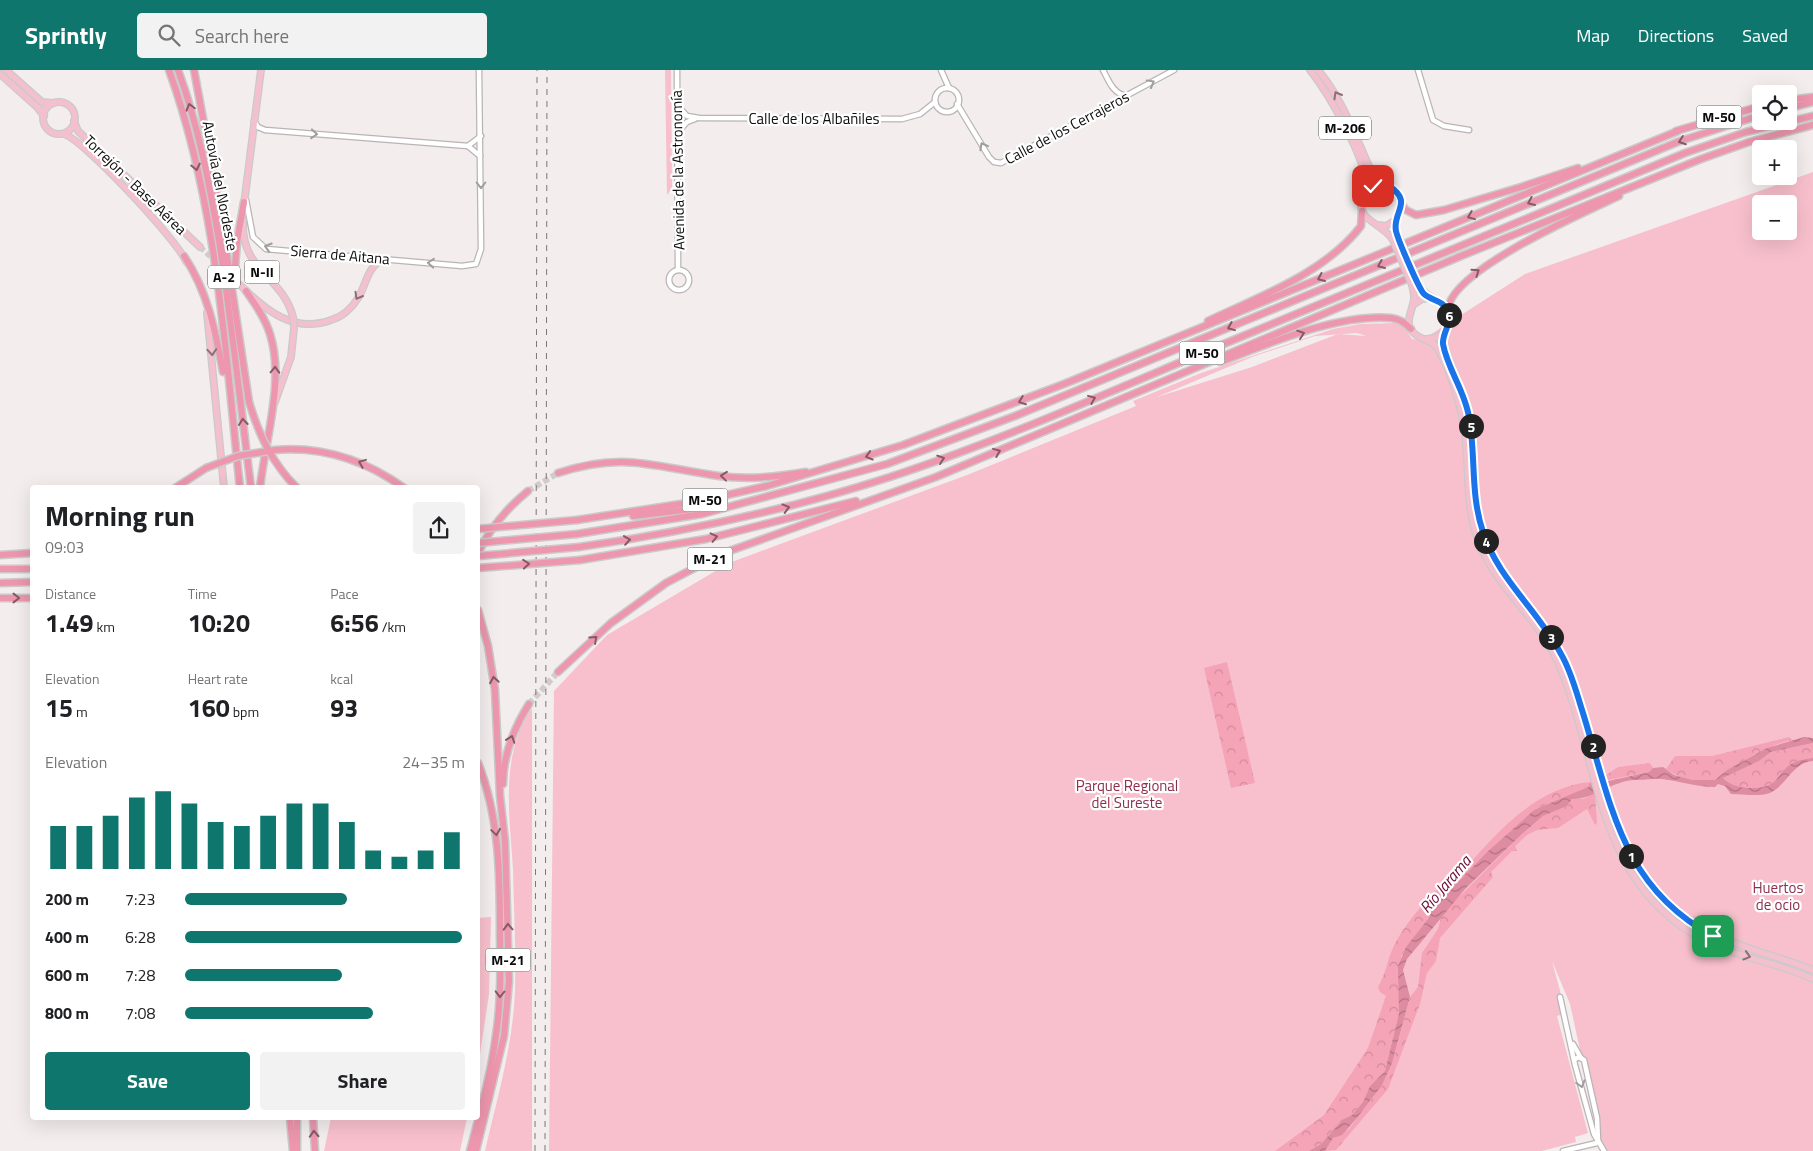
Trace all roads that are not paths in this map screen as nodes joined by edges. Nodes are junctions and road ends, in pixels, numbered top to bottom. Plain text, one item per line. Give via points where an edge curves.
1 (6, 70) edge
2 (168, 70) edge
3 (178, 70) edge
4 (194, 70) edge
5 (260, 70) edge
6 (479, 70) edge
7 (677, 70) edge
8 (941, 70) edge
9 (1103, 70) edge
10 (1174, 70) edge
11 (1310, 70) edge
12 (1318, 70) edge
13 (1418, 70) edge
14 (0, 74) edge
15 (949, 88) junction
16 (1114, 89) junction
17 (1127, 96) junction
18 (1813, 97) edge
19 (1797, 99) edge
20 (935, 102) junction
21 (1813, 102) edge
22 (53, 103) junction
23 (1113, 103) junction
24 (958, 104) junction
25 (677, 105) junction
26 (1797, 106) edge
27 (940, 109) junction
28 (1752, 109) edge
29 (927, 111) junction
30 (44, 116) junction
31 (1813, 116) edge
32 (699, 118) junction
33 (1752, 118) edge
34 (74, 121) junction
35 (254, 122) junction
36 (1813, 125) edge
37 (265, 130) junction
38 (1469, 130) dead end
39 (1678, 131) junction
40 (677, 132) junction
41 (64, 134) junction
42 (480, 136) junction
43 (468, 146) junction
44 (250, 147) junction
45 (480, 157) junction
46 (1701, 159) junction
47 (1382, 184) junction
48 (1367, 191) junction
49 (245, 198) junction
50 (1402, 205) junction
51 (1362, 211) junction
52 (1397, 220) junction
53 (1378, 225) junction
54 (1396, 239) junction
55 (200, 247) tunnel mouth
56 (184, 256) junction
57 (386, 259) junction
58 (678, 270) junction
59 (240, 284) dead end
60 (1415, 284) junction
61 (246, 290) junction
62 (1431, 298) junction
63 (1413, 305) junction
64 (1448, 310) junction
65 (1411, 329) junction
66 (1446, 330) junction
67 (238, 331) junction
68 (1426, 339) junction
69 (1132, 356) junction
70 (1156, 385) junction
71 (270, 419) junction
72 (233, 424) junction
73 (831, 467) junction
74 (558, 473) tunnel mouth
75 (179, 485) edge
76 (224, 485) edge
77 (240, 485) edge
78 (251, 485) edge
79 (260, 485) edge
80 (294, 485) edge
81 (399, 485) edge
82 (528, 491) tunnel mouth
83 (889, 493) junction
84 (728, 507) junction
85 (577, 520) junction
86 (480, 529) edge
87 (480, 543) edge
88 (480, 550) edge
89 (30, 553) edge
90 (480, 554) edge
91 (0, 556) edge
92 (30, 558) edge
93 (480, 568) edge
94 (0, 569) edge
95 (30, 569) edge
96 (30, 582) edge
97 (0, 583) edge
98 (0, 598) edge
99 (30, 598) edge
100 (480, 617) edge
101 (558, 672) tunnel mouth
102 (530, 704) tunnel mouth
103 (480, 771) edge
104 (480, 776) edge
105 (484, 784) junction
106 (503, 822) junction
107 (1813, 970) edge
108 (1813, 979) edge
109 (1560, 997) dead end
110 (1569, 1037) junction
111 (1581, 1058) junction
112 (1576, 1059) junction
113 (486, 1083) junction
114 (480, 1105) edge
115 (480, 1107) edge
116 (290, 1120) edge
117 (296, 1120) edge
118 (313, 1120) edge
119 (476, 1120) edge
120 (477, 1120) edge
121 (1597, 1142) junction
122 (293, 1151) edge
123 (297, 1151) edge
124 (314, 1151) edge
125 (469, 1151) edge
126 (478, 1151) edge
127 (1563, 1151) edge
128 (1604, 1151) edge

1 - 22 main road via 42,102
2 -> 72 highway, Autovía del Nordeste / A-2 via 191,142 205,211
78 -> 3 highway, Autovía del Nordeste / A-2 via 214,210 200,140
4 - 67 highway
5 - 35 main road, N-II
6 - 42 street
7 - 25 street, Avenida de la Astronomía
8 - 15 street
9 - 16 street
17 -> 10 street, Calle de los Cerrajeros
11 - 48 main road, M-206 via 1338,111 1364,171
47 -> 12 main road, M-206 via 1375,180 1344,108
13 - 38 street via 1434,120 1444,126
14 - 30 main road
15 - 20 street via 938,92
15 - 24 street via 957,94
16 - 17 street
16 - 23 street
17 - 23 street, Calle de los Cerrajeros
18 - 19 highway
20 - 27 street
20 - 29 street
21 - 26 highway
22 - 30 main road via 46,108
22 - 34 main road via 68,105
23 -> 24 street, Calle de los Cerrajeros via 1001,164 989,157
24 - 27 street via 950,111
25 - 32 street, Calle de los Albañiles via 687,116
25 - 40 street, Avenida de la Astronomía
27 - 29 street, Calle de los Albañiles
28 - 39 highway, M-50
29 - 32 street, Calle de los Albañiles via 902,119
30 - 41 main road via 46,128 54,134
90 -> 31 highway, M-50, bridge via 579,547 705,527 858,487 948,457 1139,380 1685,153 1746,132
32 - 40 street via 686,122
33 -> 84 highway, M-50 via 1680,141 944,444 887,464
34 - 41 main road
34 - 55 main road, Torrejón - Base Aérea via 78,131
35 - 37 street
35 - 44 main road, N-II
36 - 46 highway, M-50
37 -> 43 street
37 - 44 street via 258,133
39 - 50 highway via 1540,181 1444,210 1416,215
39 -> 69 highway, M-50
40 - 58 street, Avenida de la Astronomía
41 - 56 main road, Torrejón - Base Aérea via 77,142 128,191
42 - 43 street
42 - 45 street
43 - 45 street
44 - 49 main road, N-II
45 -> 57 street, Sierra de Aitana via 481,250 476,264 462,266
64 -> 46 highway via 1454,294 1493,260 1569,219
46 - 70 highway, M-50
47 - 48 main road
47 - 50 main road, M-206 via 1396,190
48 - 51 main road, M-206 via 1361,202
57 -> 49 street, Sierra de Aitana via 266,249 251,233
49 - 67 highway via 234,268
49 - 71 main road, N-II, bridge via 242,234 245,247 252,261 287,300 293,318 291,358
50 - 52 main road
51 - 53 main road via 1366,219
51 - 69 highway via 1361,226 1356,233 1308,271
52 - 53 main road via 1386,226
52 - 54 main road
53 - 54 main road
54 - 60 main road, bridge
56 - 72 highway via 211,310
56 -> 76 main road, Torrejón - Base Aérea via 200,290 210,327
57 -> 61 main road via 372,268 352,306 335,319 318,324 302,325 283,319
58 - 58 street via 670,279 673,287 681,289 688,284 689,278 684,271
59 - 61 main road
60 - 62 main road
60 - 63 main road
71 -> 61 highway via 275,358 264,320
62 - 63 main road
62 - 64 main road via 1439,300
63 - 65 main road via 1409,314
64 - 66 main road
65 - 68 main road
70 -> 65 highway via 1345,321 1391,318 1402,321
66 - 68 main road via 1435,338
66 - 107 main road via 1444,344 1469,415 1478,514 1485,538 1505,577 1562,655 1620,834 1635,864 1674,911 1713,936
67 - 80 highway, bridge via 249,402 258,432 271,456
68 -> 108 main road via 1439,352 1458,403 1465,434 1468,499 1481,547 1496,577 1556,658 1607,818 1628,869 1669,916 1698,937 1726,950
69 -> 73 highway, M-50 via 963,423
83 -> 70 highway, M-50 via 952,471
71 - 79 highway
72 - 77 highway, Autovía del Nordeste / A-2
73 -> 74 highway via 773,477 734,477 635,461 582,466
73 - 85 highway, M-50 via 700,501
81 -> 75 highway, bridge via 375,469 343,456 305,449 238,456 206,468
82 - 88 highway via 495,524
93 -> 83 highway, M-50, bridge via 580,560 706,538
101 -> 83 highway, M-21 via 611,623 666,583 721,554
84 - 85 highway
84 - 87 highway, M-50, bridge via 670,520 577,534
85 - 86 highway, M-50, bridge
89 - 91 highway
91 - 92 highway
94 - 95 highway
96 - 97 highway
98 -> 99 highway
106 -> 100 highway, M-21 via 495,690
106 -> 102 highway, M-21 via 503,779 508,748
103 - 105 highway, M-21
104 - 105 highway
105 -> 113 highway, M-21 via 492,806 497,838 501,962 496,1035
126 -> 106 highway, M-21 via 508,1006
109 - 110 street
110 - 111 street
110 - 112 street
111 - 112 street
111 - 121 street via 1596,1109
112 -> 121 street
113 - 114 highway
113 - 115 highway, M-21
116 - 122 highway
117 - 123 highway
124 -> 118 highway
119 - 125 highway
120 - 125 highway, M-21
121 - 127 street
121 - 128 street

